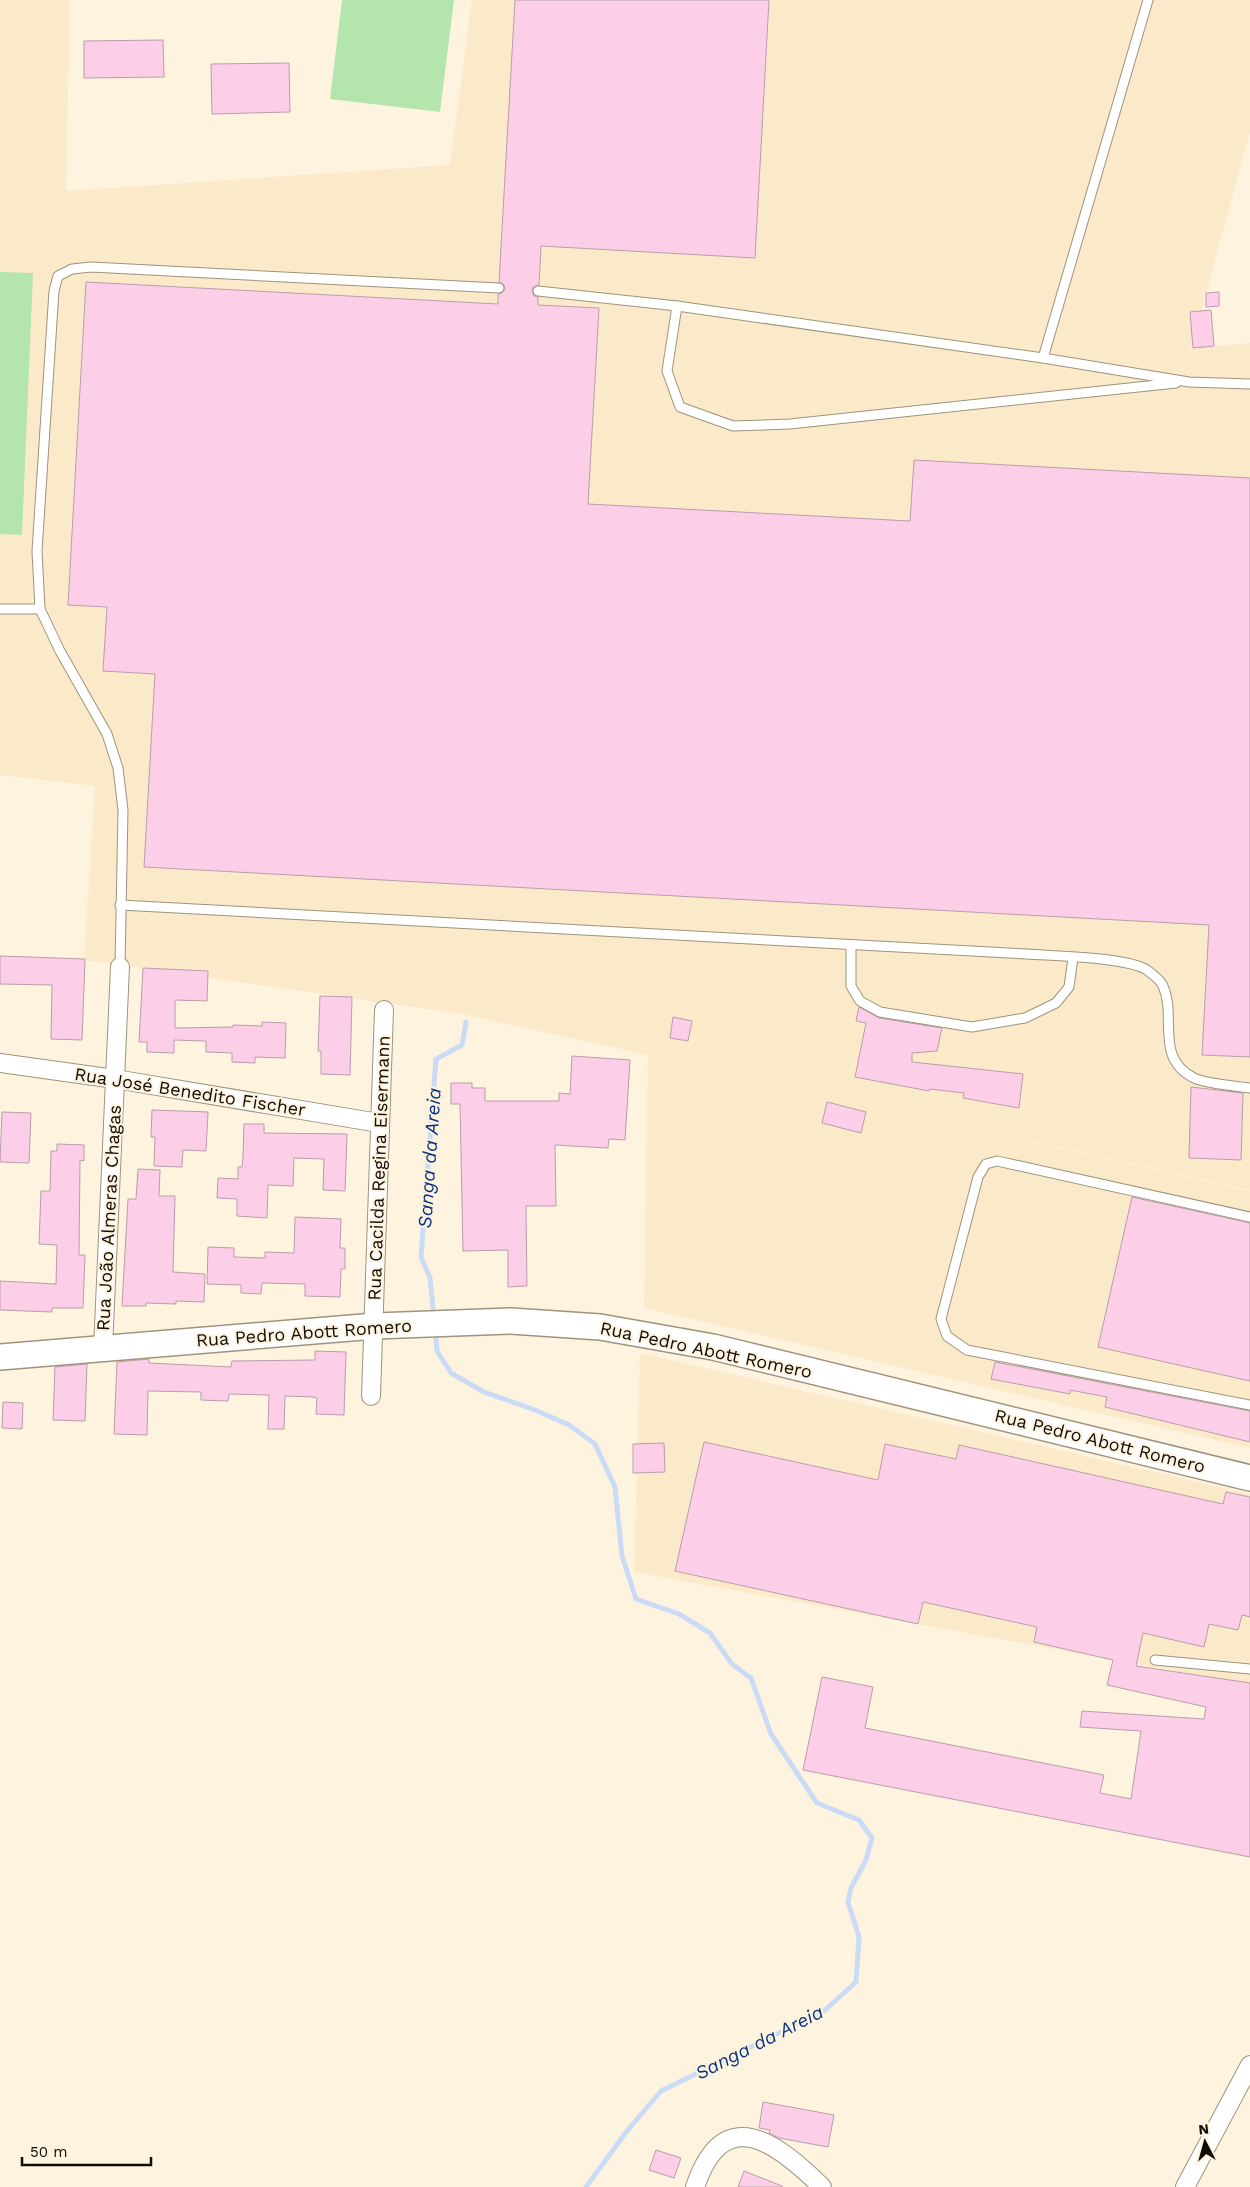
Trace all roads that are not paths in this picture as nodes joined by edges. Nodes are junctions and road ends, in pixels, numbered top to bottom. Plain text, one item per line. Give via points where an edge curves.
1 (1148, 0) edge
2 (499, 288) dead end
3 (538, 291) dead end
4 (677, 306) junction
5 (1043, 358) junction
6 (1189, 382) junction
7 (1250, 384) edge
8 (0, 609) edge
9 (40, 609) junction
10 (120, 905) junction
11 (851, 945) junction
12 (1073, 958) junction
13 (120, 967) joint
14 (384, 1010) dead end
15 (0, 1063) edge
16 (115, 1079) junction
17 (1250, 1088) edge
18 (379, 1123) junction
19 (1250, 1217) edge
20 (375, 1326) junction
21 (103, 1349) junction
22 (0, 1357) edge
23 (371, 1396) dead end
24 (1250, 1406) edge
25 (1250, 1478) edge
26 (1155, 1660) dead end
27 (1250, 1668) edge
28 (1250, 2065) edge
29 (694, 2187) edge
30 (822, 2187) edge
31 (1186, 2187) edge

1 - 5 lane
2 - 9 lane via 91,267 72,268 58,276 54,291 36,551
3 - 4 lane
4 - 5 lane
4 - 6 lane via 667,371 680,407 733,426 790,424
5 - 6 lane
6 - 7 lane
8 - 9 lane
9 - 10 lane via 107,734 118,768 123,810
10 - 11 lane
10 - 13 lane
11 - 12 lane
11 - 12 lane via 851,986 860,1001 880,1012 972,1026 1025,1018 1056,1003 1069,987
12 - 17 lane via 1118,962 1145,969 1163,984 1168,1004 1168,1042 1176,1063 1194,1078
13 - 16 street, Rua João Almeras Chagas
14 - 18 street, Rua Cacilda Regina Eisermann
15 - 16 street, Rua José Benedito Fischer
16 - 18 street, Rua José Benedito Fischer
16 - 21 street, Rua João Almeras Chagas
18 - 20 street, Rua Cacilda Regina Eisermann
19 - 24 lane via 997,1161 986,1164 978,1177 941,1319 946,1336 966,1350
20 - 21 street, Rua Pedro Abott Romero
20 - 23 street, Rua Cacilda Regina Eisermann
20 - 25 street, Rua Pedro Abott Romero via 511,1320 609,1328 713,1348
21 - 22 street, Rua Pedro Abott Romero
26 - 27 lane
28 - 31 street
29 - 30 street via 712,2150 734,2138 762,2139 799,2165

